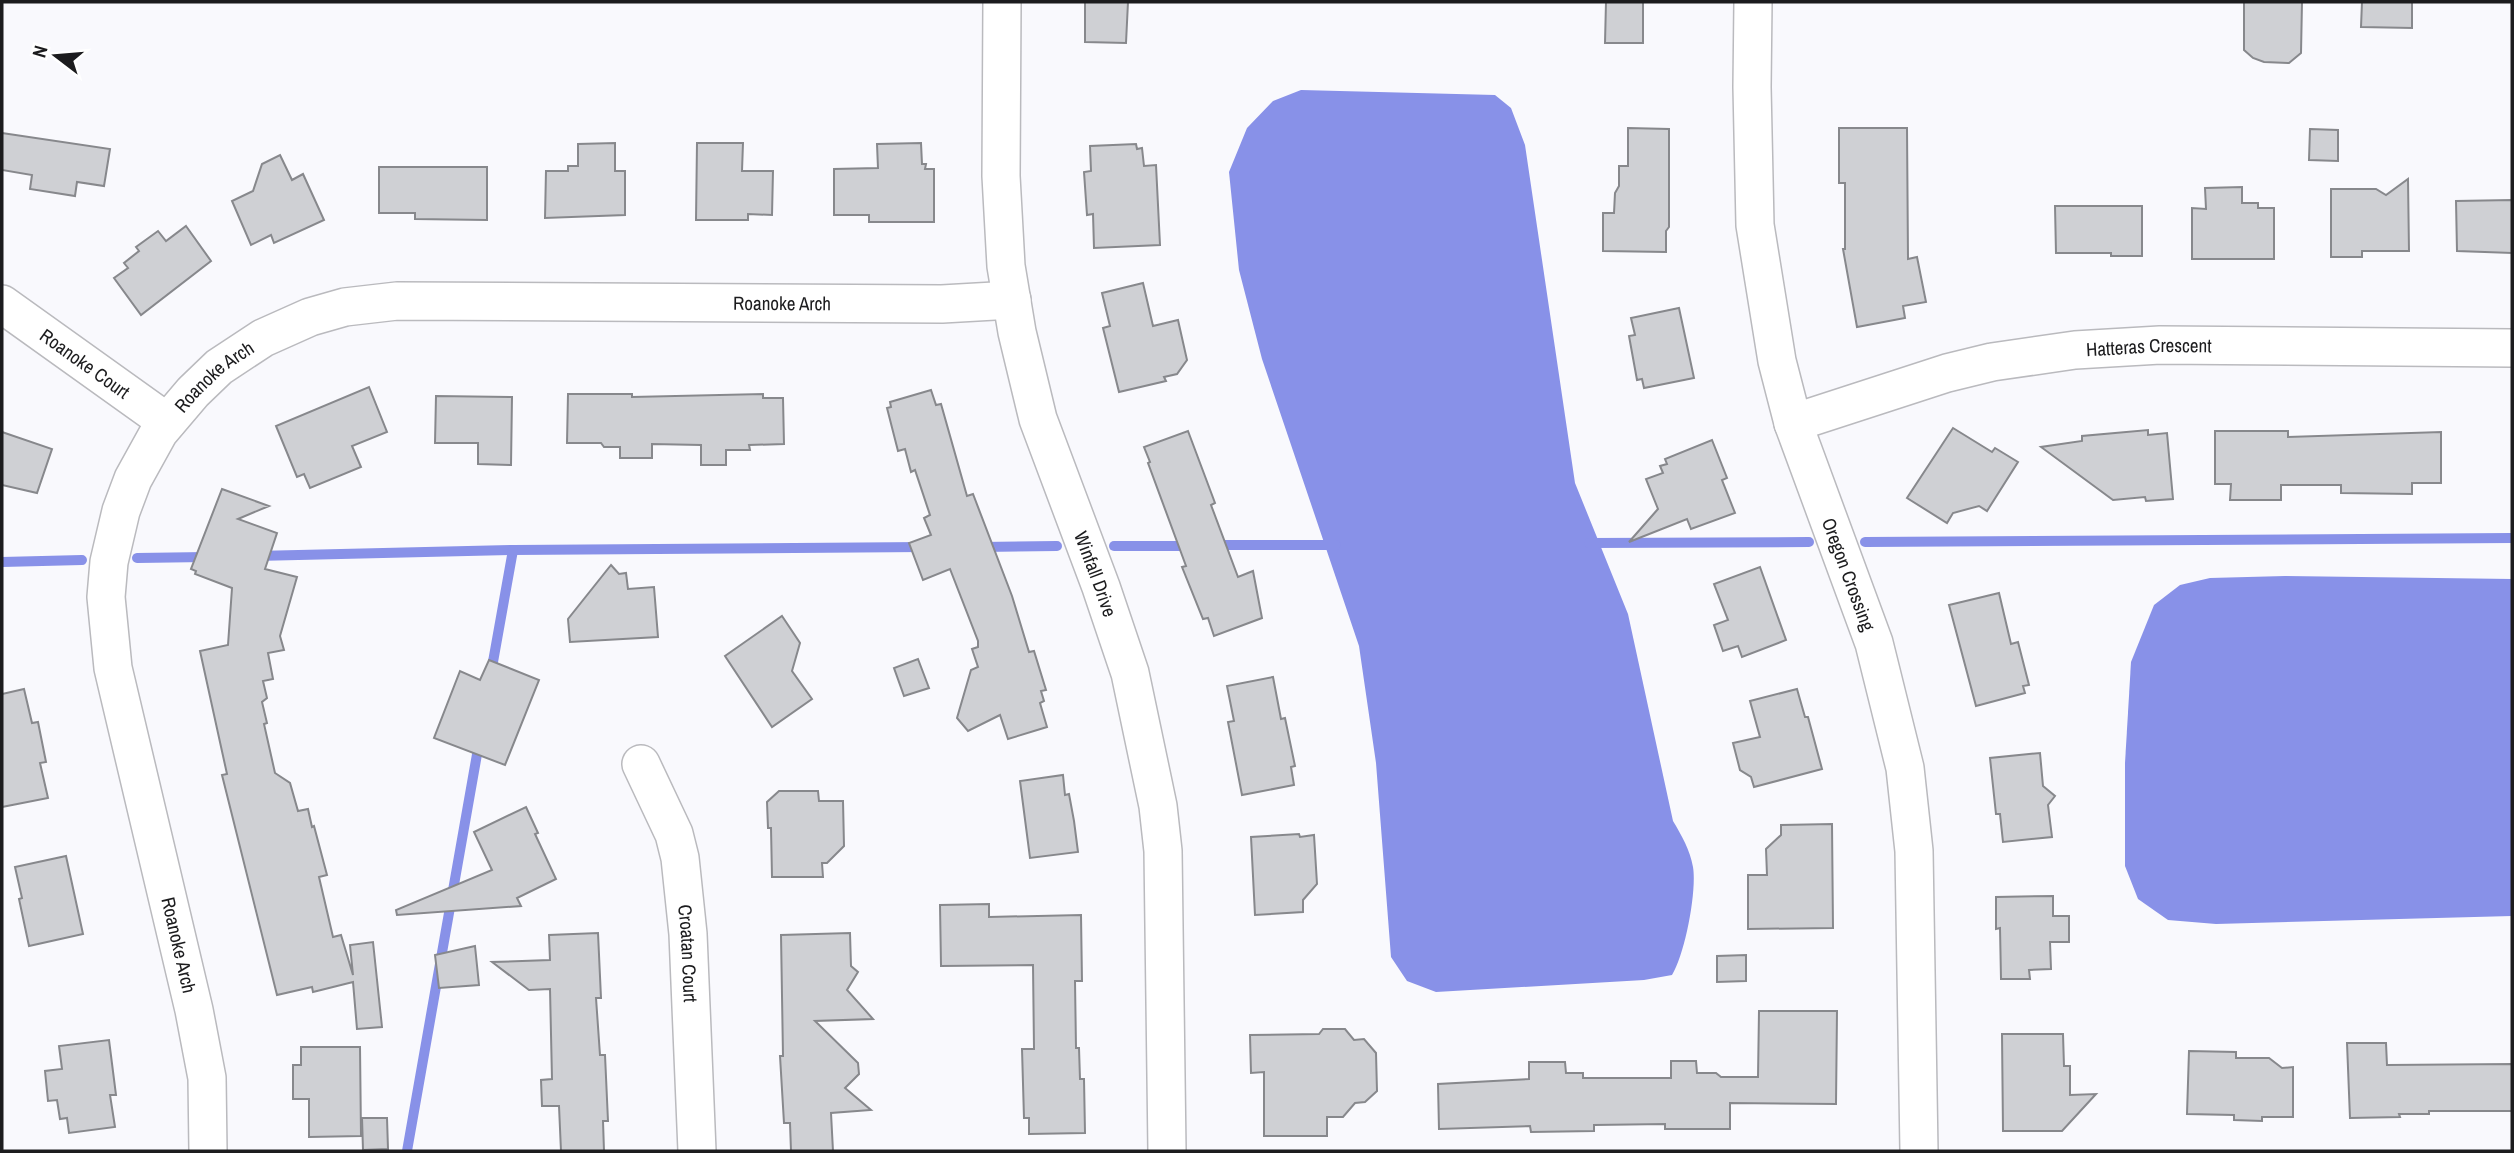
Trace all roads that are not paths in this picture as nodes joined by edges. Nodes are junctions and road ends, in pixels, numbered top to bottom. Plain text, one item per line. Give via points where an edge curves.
1 (1002, 2) edge
2 (1753, 2) edge
3 (1012, 300) junction
4 (2, 304) edge
5 (2512, 348) edge
6 (167, 422) junction
7 (1793, 423) junction
8 (641, 764) dead end
9 (208, 1151) edge
10 (697, 1151) edge
11 (1167, 1151) edge
12 (1919, 1151) edge

1 - 3 street, Winfall Drive via 1001,176
2 - 7 street, Oregon Crossing via 1755,225 1777,361
3 - 6 street, Roanoke Arch via 942,304 397,301 345,307 310,317 241,352 219,367
3 - 11 street, Winfall Drive via 1038,419 1130,673 1158,806 1163,851
4 - 6 street, Roanoke Court
5 - 7 street, Hatteras Crescent via 2160,345 2074,350 1947,373
6 - 9 street, Roanoke Arch via 121,511 106,597 113,668 207,1078
7 - 12 street, Oregon Crossing via 1874,643 1905,768 1914,851
8 - 10 street, Croatan Court via 674,834 680,858 688,934

